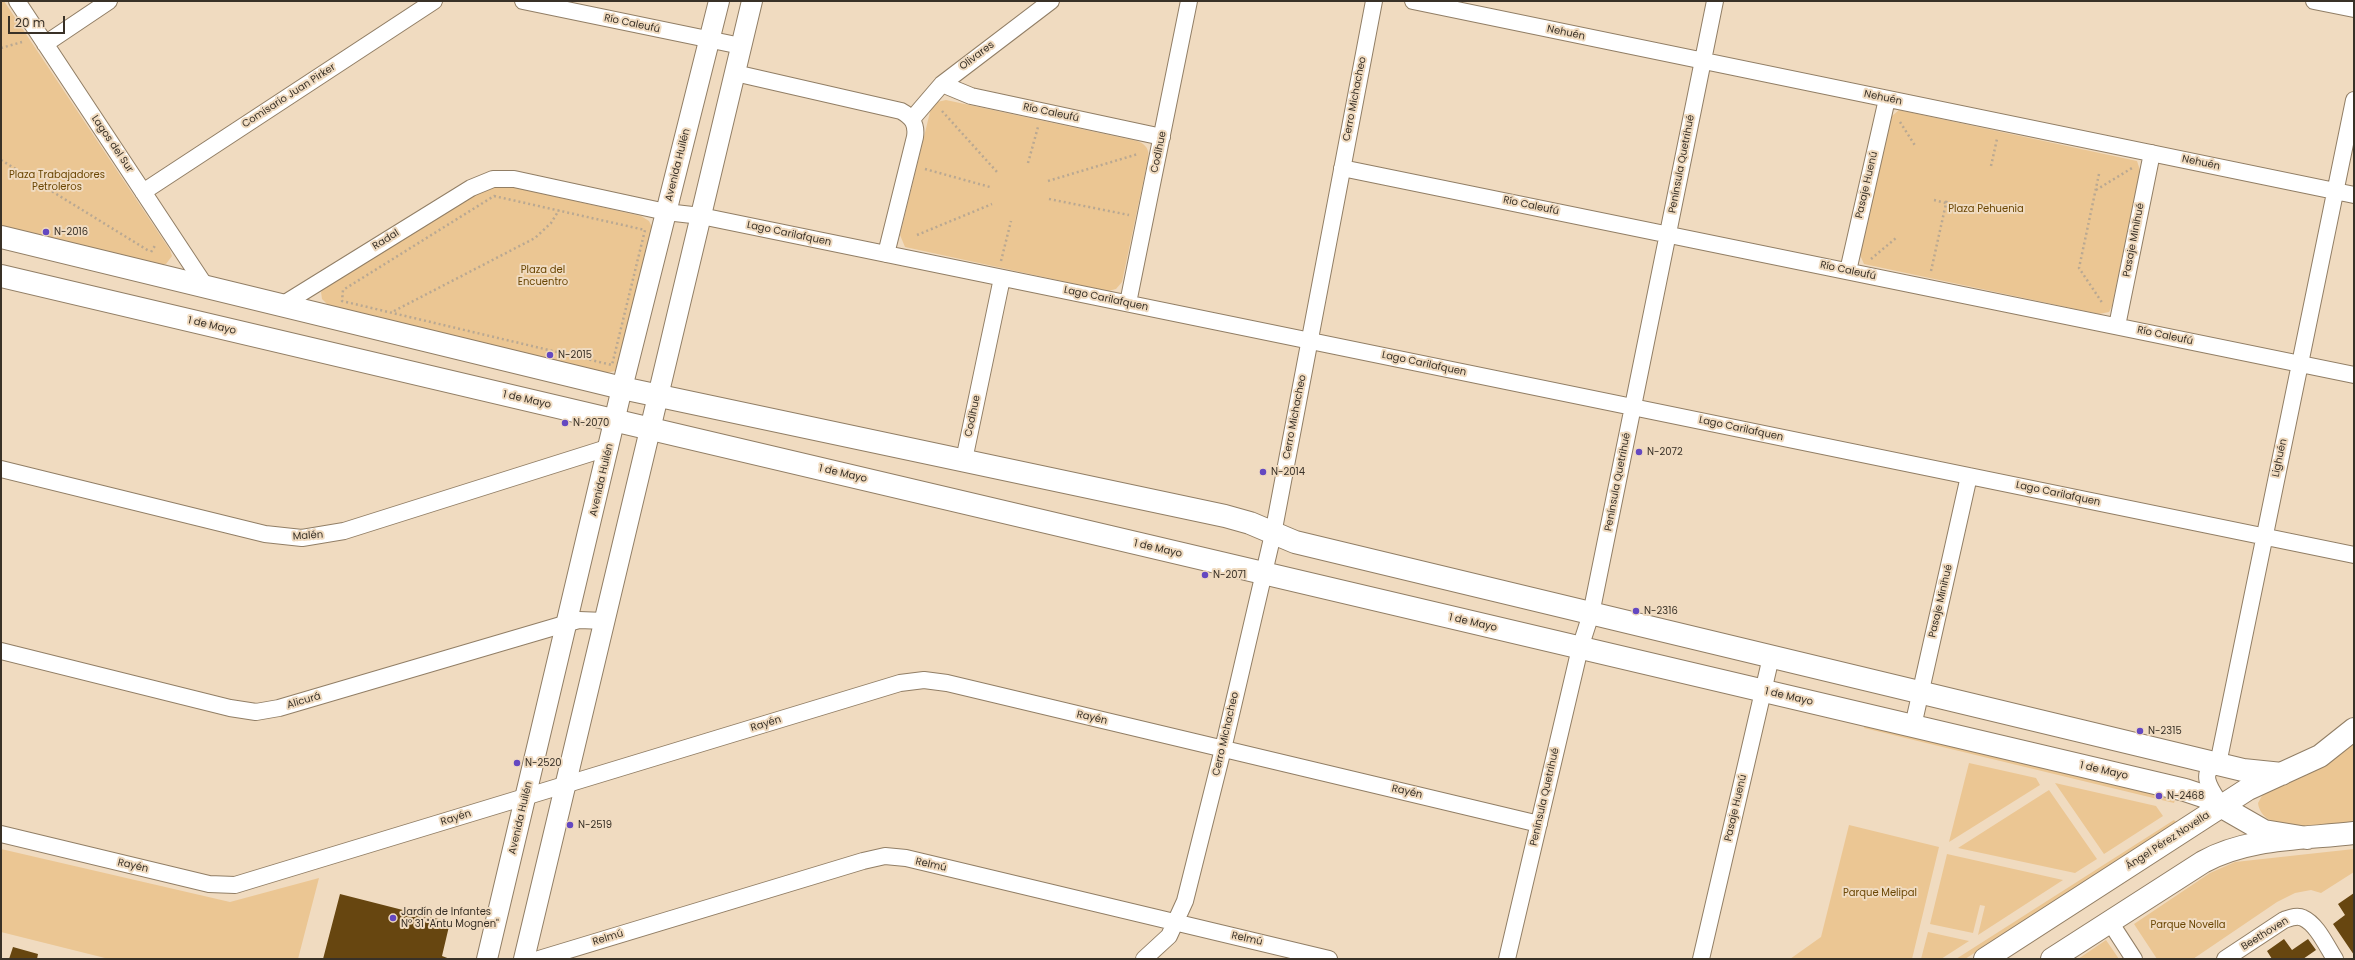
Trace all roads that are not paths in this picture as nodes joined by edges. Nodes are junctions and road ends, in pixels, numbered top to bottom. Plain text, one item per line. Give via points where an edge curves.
1 (17, 1) edge
2 (109, 1) edge
3 (434, 1) edge
4 (523, 1) edge
5 (719, 1) edge
6 (752, 1) edge
7 (1051, 1) edge
8 (1189, 1) edge
9 (1374, 1) edge
10 (1413, 1) edge
11 (1715, 1) edge
12 (2314, 1) edge
13 (2354, 9) edge
14 (710, 40) junction
15 (45, 44) junction
16 (742, 46) junction
17 (1703, 61) junction
18 (735, 73) junction
19 (942, 84) junction
20 (1887, 98) junction
21 (2354, 100) edge
22 (912, 119) junction
23 (1162, 137) junction
24 (2152, 153) junction
25 (1342, 168) junction
26 (493, 179) joint
27 (2335, 191) junction
28 (143, 192) junction
29 (2354, 195) edge
30 (666, 212) junction
31 (701, 216) junction
32 (1668, 234) junction
33 (1, 237) edge
34 (886, 254) junction
35 (1004, 269) junction
36 (1848, 271) junction
37 (1, 276) edge
38 (206, 287) junction
39 (1128, 303) junction
40 (282, 305) junction
41 (2117, 326) junction
42 (1309, 341) junction
43 (2299, 363) junction
44 (2354, 375) edge
45 (622, 388) junction
46 (659, 395) junction
47 (1633, 407) junction
48 (615, 421) junction
49 (651, 429) junction
50 (610, 447) junction
51 (964, 460) junction
52 (1, 469) edge
53 (1969, 476) junction
54 (1273, 534) junction
55 (2263, 536) junction
56 (2354, 555) edge
57 (1264, 573) junction
58 (1591, 614) junction
59 (605, 621) junction
60 (568, 623) junction
61 (1580, 648) junction
62 (1, 651) edge
63 (1771, 657) junction
64 (1763, 691) junction
65 (1921, 693) junction
66 (1913, 726) junction
67 (2353, 730) edge
68 (1223, 749) junction
69 (2218, 764) junction
70 (2282, 774) junction
71 (565, 786) junction
72 (526, 797) junction
73 (2222, 807) junction
74 (1538, 824) junction
75 (2354, 833) edge
76 (1, 834) edge
77 (2308, 838) junction
78 (2110, 922) junction
79 (1176, 923) junction
80 (487, 959) edge
81 (524, 959) edge
82 (539, 959) edge
83 (1144, 959) edge
84 (1329, 959) edge
85 (1507, 959) edge
86 (1702, 959) edge
87 (1985, 959) edge
88 (2052, 959) edge
89 (2134, 959) edge
90 (2225, 959) edge
91 (2335, 959) edge

1 - 15 street, Lagos del Sur
2 - 15 street
3 - 28 street, Comisario Juan Pirker
4 - 14 street, Río Caleufú
5 - 14 street, Avenida Huilén
6 - 16 street
7 - 19 street, Olivares
8 - 23 street, Codihue
9 - 25 street, Cerro Michacheo
10 - 17 street, Nehuén
11 - 17 street, Península Quetrihué
12 - 13 street
14 - 16 street, Río Caleufú
14 - 30 street, Avenida Huilén
15 - 28 street, Lagos del Sur
16 - 18 street
17 - 20 street, Nehuén
17 - 32 street, Península Quetrihué
18 - 22 street via 901,111
18 - 31 street
19 - 22 street, Olivares
19 - 23 street, Río Caleufú via 971,96
20 - 24 street, Nehuén
20 - 36 street, Pasaje Huenú
21 - 27 street, Lighuén
22 - 34 street via 916,125 915,137
23 - 39 street, Codihue
24 - 27 street, Nehuén
24 - 41 street, Pasaje Minihué
25 - 32 street, Río Caleufú
25 - 42 street, Cerro Michacheo
26 - 30 street, Lago Carilafquen via 514,179
26 - 40 street, Radal via 471,188
27 - 29 street, Nehuén
27 - 43 street, Lighuén
28 - 38 street, Lagos del Sur
30 - 31 street, Lago Carilafquen
30 - 45 street, Avenida Huilén
31 - 34 street, Lago Carilafquen
31 - 46 street
32 - 36 street, Río Caleufú
32 - 47 street, Península Quetrihué
33 - 38 main road
34 - 35 street, Lago Carilafquen
35 - 39 street, Lago Carilafquen
35 - 51 street, Codihue
36 - 41 street, Río Caleufú
37 - 48 main road, 1 de Mayo
38 - 40 main road
39 - 42 street, Lago Carilafquen
40 - 45 main road
41 - 43 street, Río Caleufú
42 - 47 street, Lago Carilafquen
42 - 54 street, Cerro Michacheo
43 - 44 street, Río Caleufú
43 - 55 street, Lighuén
45 - 46 main road
45 - 48 street, Avenida Huilén
46 - 49 street
46 - 51 main road
47 - 53 street, Lago Carilafquen
47 - 58 street, Península Quetrihué
48 - 49 main road, 1 de Mayo
48 - 50 street, Avenida Huilén
49 - 57 main road, 1 de Mayo
49 - 59 street
50 - 52 street, Malén via 344,531 302,538 265,534
50 - 60 street, Avenida Huilén
51 - 54 main road via 1225,516 1250,523
53 - 55 street, Lago Carilafquen
53 - 65 street, Pasaje Minihué
54 - 57 street, Cerro Michacheo
54 - 58 main road via 1295,542
55 - 56 street, Lago Carilafquen
55 - 69 street, Lighuén
57 - 61 main road, 1 de Mayo
57 - 68 street, Cerro Michacheo
58 - 61 street, Península Quetrihué
58 - 63 main road
59 - 60 street, Alicurá via 579,620
59 - 71 street
60 - 62 street, Alicurá via 280,708 256,712 230,708
60 - 72 street, Avenida Huilén
61 - 64 main road, 1 de Mayo
61 - 74 street, Península Quetrihué
63 - 64 street, Pasaje Huenú
63 - 65 main road
64 - 66 main road, 1 de Mayo
64 - 86 street, Pasaje Huenú
65 - 66 street, Pasaje Minihué
65 - 69 main road
66 - 73 main road, 1 de Mayo via 2194,792
67 - 70 main road, Ángel Pérez Novella via 2320,756
68 - 71 street, Rayén via 934,680 913,680
68 - 74 street, Rayén
68 - 79 street, Cerro Michacheo via 1189,888
69 - 70 main road via 2252,772
69 - 73 street, Lighuén via 2210,769 2206,778
70 - 73 main road, Ángel Pérez Novella via 2248,789
71 - 72 street, Rayén
71 - 81 street
72 - 76 street, Rayén via 248,882 222,886
72 - 80 street, Avenida Huilén
73 - 77 main road, 1 de Mayo via 2264,831
73 - 87 main road, Ángel Pérez Novella
74 - 85 street, Península Quetrihué
75 - 77 main road
77 - 78 main road via 2251,844 2222,852
78 - 88 main road
78 - 89 street
79 - 82 street, Relmú via 906,858 885,856
79 - 83 street, Cerro Michacheo via 1159,947
79 - 84 street, Relmú
90 - 91 street, Beethoven via 2284,920 2303,917

